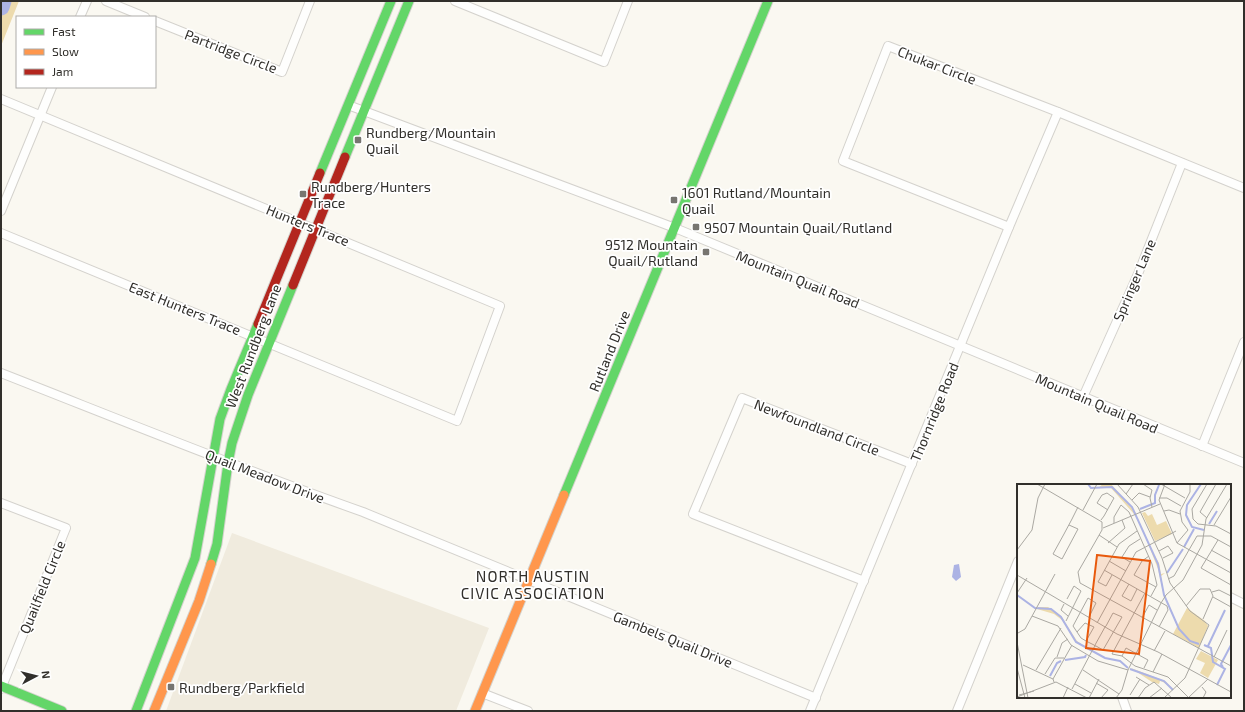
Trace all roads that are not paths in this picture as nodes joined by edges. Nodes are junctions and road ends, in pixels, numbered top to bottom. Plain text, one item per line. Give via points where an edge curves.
1 (87, 1) edge
2 (106, 1) edge
3 (310, 1) edge
4 (391, 1) edge
5 (409, 1) edge
6 (455, 1) edge
7 (628, 1) edge
8 (768, 1) edge
9 (80, 16) edge
10 (143, 16) edge
11 (156, 21) edge
12 (52, 88) edge
13 (1, 99) edge
14 (348, 105) junction
15 (364, 111) junction
16 (1058, 112) junction
17 (40, 115) junction
18 (1182, 163) junction
19 (1244, 188) edge
20 (1, 211) edge
21 (299, 222) junction
22 (1009, 227) junction
23 (316, 228) junction
24 (675, 228) junction
25 (1, 233) edge
26 (253, 336) junction
27 (1244, 342) edge
28 (269, 343) junction
29 (961, 346) junction
30 (1, 373) edge
31 (1083, 397) junction
32 (457, 421) joint
33 (1202, 446) junction
34 (213, 457) junction
35 (228, 463) junction
36 (1244, 463) edge
37 (912, 464) junction
38 (1, 503) edge
39 (1017, 563) edge
40 (530, 580) junction
41 (864, 581) junction
42 (186, 583) junction
43 (204, 589) junction
44 (1231, 598) edge
45 (1244, 604) edge
46 (1, 687) edge
47 (482, 693) junction
48 (816, 698) junction
49 (1122, 698) edge
50 (62, 711) edge
51 (136, 711) edge
52 (154, 711) edge
53 (475, 711) edge
54 (528, 711) edge
55 (810, 711) edge
56 (957, 711) edge
57 (1127, 711) edge

1 - 9 street
2 - 10 street
3 - 11 street, Partridge Circle via 282,72
4 - 14 main road, West Rundberg Lane
5 - 15 main road, West Rundberg Lane
6 - 7 street via 604,62
8 - 24 main road, Rutland Drive
12 - 17 street
13 - 17 street, Hunters Trace
14 - 15 street, Mountain Quail Road
14 - 21 main road, West Rundberg Lane
15 - 23 main road, West Rundberg Lane
15 - 24 street, Mountain Quail Road
16 - 18 street, Chukar Circle
16 - 22 street, Thornridge Road
16 - 22 street, Chukar Circle via 888,46 843,161
17 - 20 street
17 - 21 street, Hunters Trace
18 - 19 street, Chukar Circle
18 - 31 street, Springer Lane via 1138,274
21 - 23 street, Hunters Trace
21 - 26 main road, West Rundberg Lane
22 - 29 street, Thornridge Road
23 - 28 main road, West Rundberg Lane
23 - 32 street, Hunters Trace via 500,306
24 - 29 street, Mountain Quail Road
24 - 40 main road, Rutland Drive
25 - 26 street, East Hunters Trace
26 - 28 street, East Hunters Trace
26 - 34 main road, West Rundberg Lane via 220,419
27 - 33 street
28 - 32 street, East Hunters Trace
28 - 35 main road, West Rundberg Lane via 248,395
29 - 31 street, Mountain Quail Road
29 - 37 street, Thornridge Road
30 - 34 street, Quail Meadow Drive
31 - 33 street, Mountain Quail Road
33 - 36 street, Mountain Quail Road
34 - 35 street, Quail Meadow Drive
34 - 42 main road, West Rundberg Lane via 199,542
35 - 40 street, Quail Meadow Drive via 363,512
35 - 43 main road, West Rundberg Lane via 217,544
37 - 41 street, Thornridge Road
37 - 41 street, Newfoundland Circle via 742,398 693,514
38 - 46 street, Quailfield Circle via 66,528
39 - 56 street
40 - 47 main road, Rutland Drive
40 - 48 street, Gambels Quail Drive
41 - 48 street, Thornridge Road
42 - 43 main road
42 - 51 main road, West Rundberg Lane
43 - 52 main road, West Rundberg Lane
44 - 45 street
46 - 50 main road
47 - 53 main road, Rutland Drive
47 - 54 street
48 - 55 street, Thornridge Road
49 - 57 street

